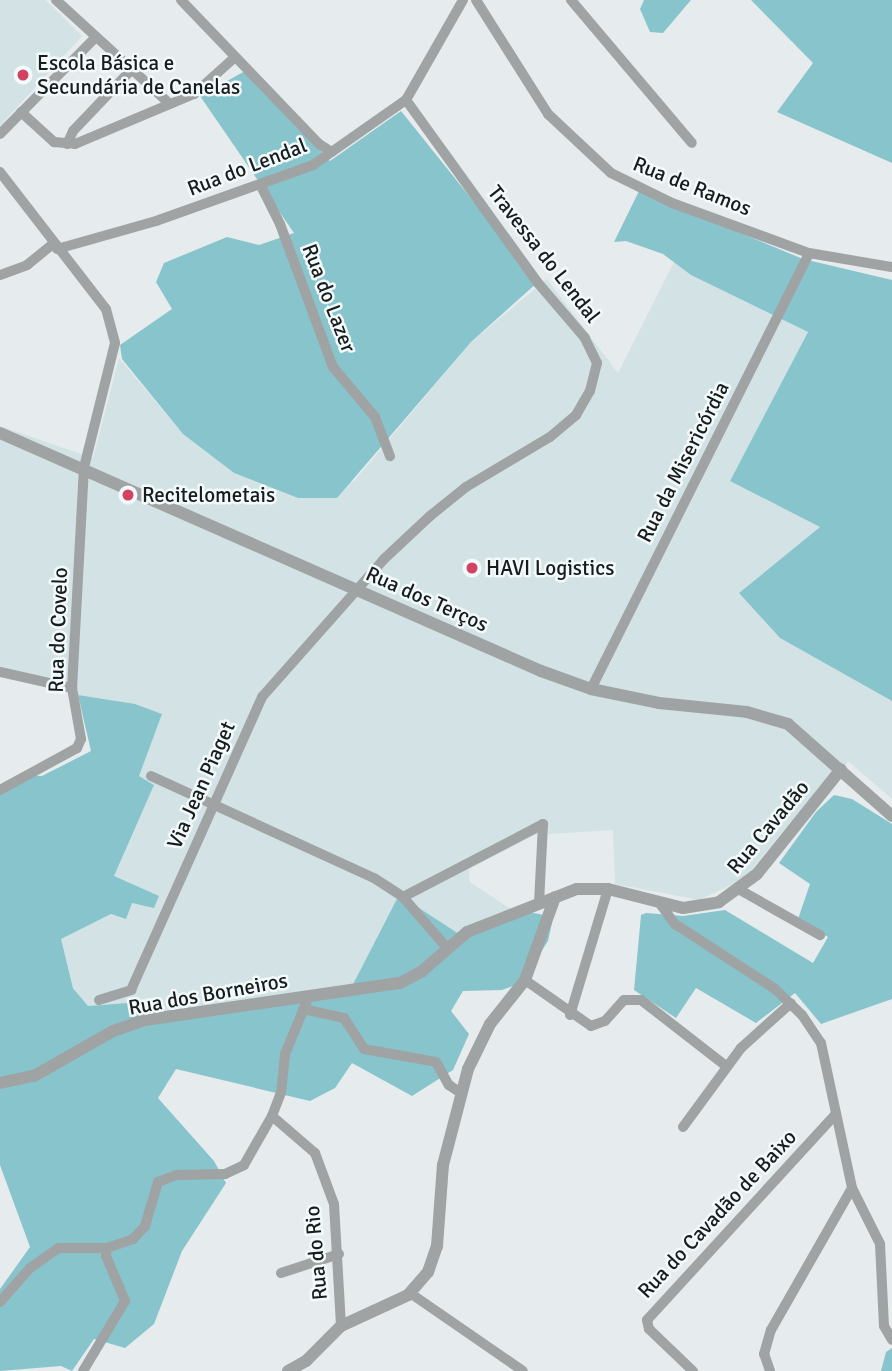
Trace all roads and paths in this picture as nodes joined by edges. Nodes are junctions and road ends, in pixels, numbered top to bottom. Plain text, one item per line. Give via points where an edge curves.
1 (56, 0) edge
2 (181, 0) edge
3 (463, 0) edge
4 (476, 0) edge
5 (570, 0) edge
6 (96, 37) junction
7 (234, 58) junction
8 (132, 69) junction
9 (406, 100) junction
10 (170, 104) junction
11 (22, 112) junction
12 (0, 134) edge
13 (692, 142) dead end
14 (67, 144) junction
15 (332, 152) junction
16 (0, 173) edge
17 (260, 184) junction
18 (55, 247) junction
19 (809, 253) junction
20 (892, 267) edge
21 (0, 275) edge
22 (0, 433) edge
23 (390, 456) dead end
24 (84, 467) junction
25 (357, 589) junction
26 (0, 672) edge
27 (72, 688) junction
28 (591, 689) junction
29 (841, 769) junction
30 (151, 776) dead end
31 (0, 790) edge
32 (214, 804) junction
33 (892, 816) edge
34 (608, 889) junction
35 (740, 890) junction
36 (403, 897) junction
37 (555, 897) junction
38 (539, 904) junction
39 (661, 905) junction
40 (820, 935) dead end
41 (447, 948) junction
42 (525, 980) junction
43 (309, 996) junction
44 (99, 1000) dead end
45 (791, 1003) junction
46 (303, 1009) junction
47 (570, 1015) junction
48 (726, 1066) junction
49 (1, 1082) edge
50 (461, 1093) junction
51 (836, 1114) junction
52 (272, 1116) junction
53 (683, 1127) dead end
54 (852, 1188) junction
55 (107, 1248) junction
56 (339, 1254) junction
57 (281, 1273) dead end
58 (410, 1293) junction
59 (0, 1302) edge
60 (341, 1326) junction
61 (892, 1340) edge
62 (291, 1370) edge
63 (83, 1371) edge
64 (523, 1371) edge
65 (693, 1371) edge
66 (769, 1371) edge

1 - 6 street
2 - 7 street
3 - 9 street, Rua do Lendal
4 - 19 street, Rua de Ramos via 548,114 611,173 672,203
5 - 13 street
6 - 8 street
6 - 11 street
7 - 10 street via 194,94
7 - 15 street
8 - 10 street
8 - 14 street via 73,131
9 - 15 street, Rua do Lendal
9 - 25 street, Travessa do Lendal via 538,283 585,338 597,363 576,415 511,463 466,487
10 - 14 street
11 - 12 street
11 - 14 street via 54,142
15 - 17 street, Rua do Lendal via 313,165
16 - 18 street, Rua do Covelo
17 - 18 street, Rua do Lendal
17 - 23 street, Rua do Lazer via 280,224 333,367 375,417
18 - 21 street, Rua do Lendal
18 - 24 street, Rua do Covelo via 106,309 115,343
19 - 20 street, Rua de Ramos
19 - 28 street, Rua da Misericórdia
22 - 24 street, Rua dos Terços
24 - 25 street, Rua dos Terços
24 - 27 street, Rua do Covelo
25 - 28 street, Rua dos Terços
25 - 32 street, Via Jean Piaget via 262,697
26 - 27 street
27 - 31 street, Rua do Covelo via 81,739 77,748
28 - 29 street, Rua dos Terços via 770,717 808,738
29 - 33 street, Rua dos Terços
29 - 35 street, Rua Cavadão
30 - 32 street
32 - 36 street via 339,859
32 - 44 street, Via Jean Piaget via 131,990
34 - 37 street, Rua Cavadão via 577,889
34 - 39 street, Rua Cavadão
34 - 47 street
35 - 39 street, Rua Cavadão via 704,907
35 - 40 street
36 - 38 street via 543,824
36 - 41 street
37 - 38 street, Rua Cavadão
37 - 42 street
38 - 41 street, Rua Cavadão via 467,932
39 - 45 street via 675,924 758,975
41 - 43 street, Rua dos Borneiros via 400,983
42 - 47 street via 544,989
42 - 50 street via 480,1038
43 - 46 street
43 - 49 street, Rua dos Borneiros via 145,1020 113,1031 34,1076
45 - 48 street
45 - 51 street via 821,1043
46 - 50 street via 344,1018 365,1049 436,1062 449,1085
46 - 52 street via 285,1054 281,1093
47 - 48 street via 591,1026 605,1021 624,1000 641,1000
48 - 53 street
50 - 58 street via 443,1165 433,1259
51 - 54 street
51 - 65 street, Rua do Cavadão de Baixo via 647,1320 649,1329
52 - 55 street via 244,1165 225,1174 176,1175 158,1182 145,1227 133,1239
52 - 56 street, Rua do Rio via 315,1153 334,1204
54 - 61 street via 880,1244 884,1326
54 - 66 street via 771,1330 764,1354
55 - 59 street via 59,1248 30,1268
55 - 63 street via 106,1256 125,1301
56 - 57 street
56 - 60 street, Rua do Rio
58 - 60 street
58 - 64 street
60 - 62 street

